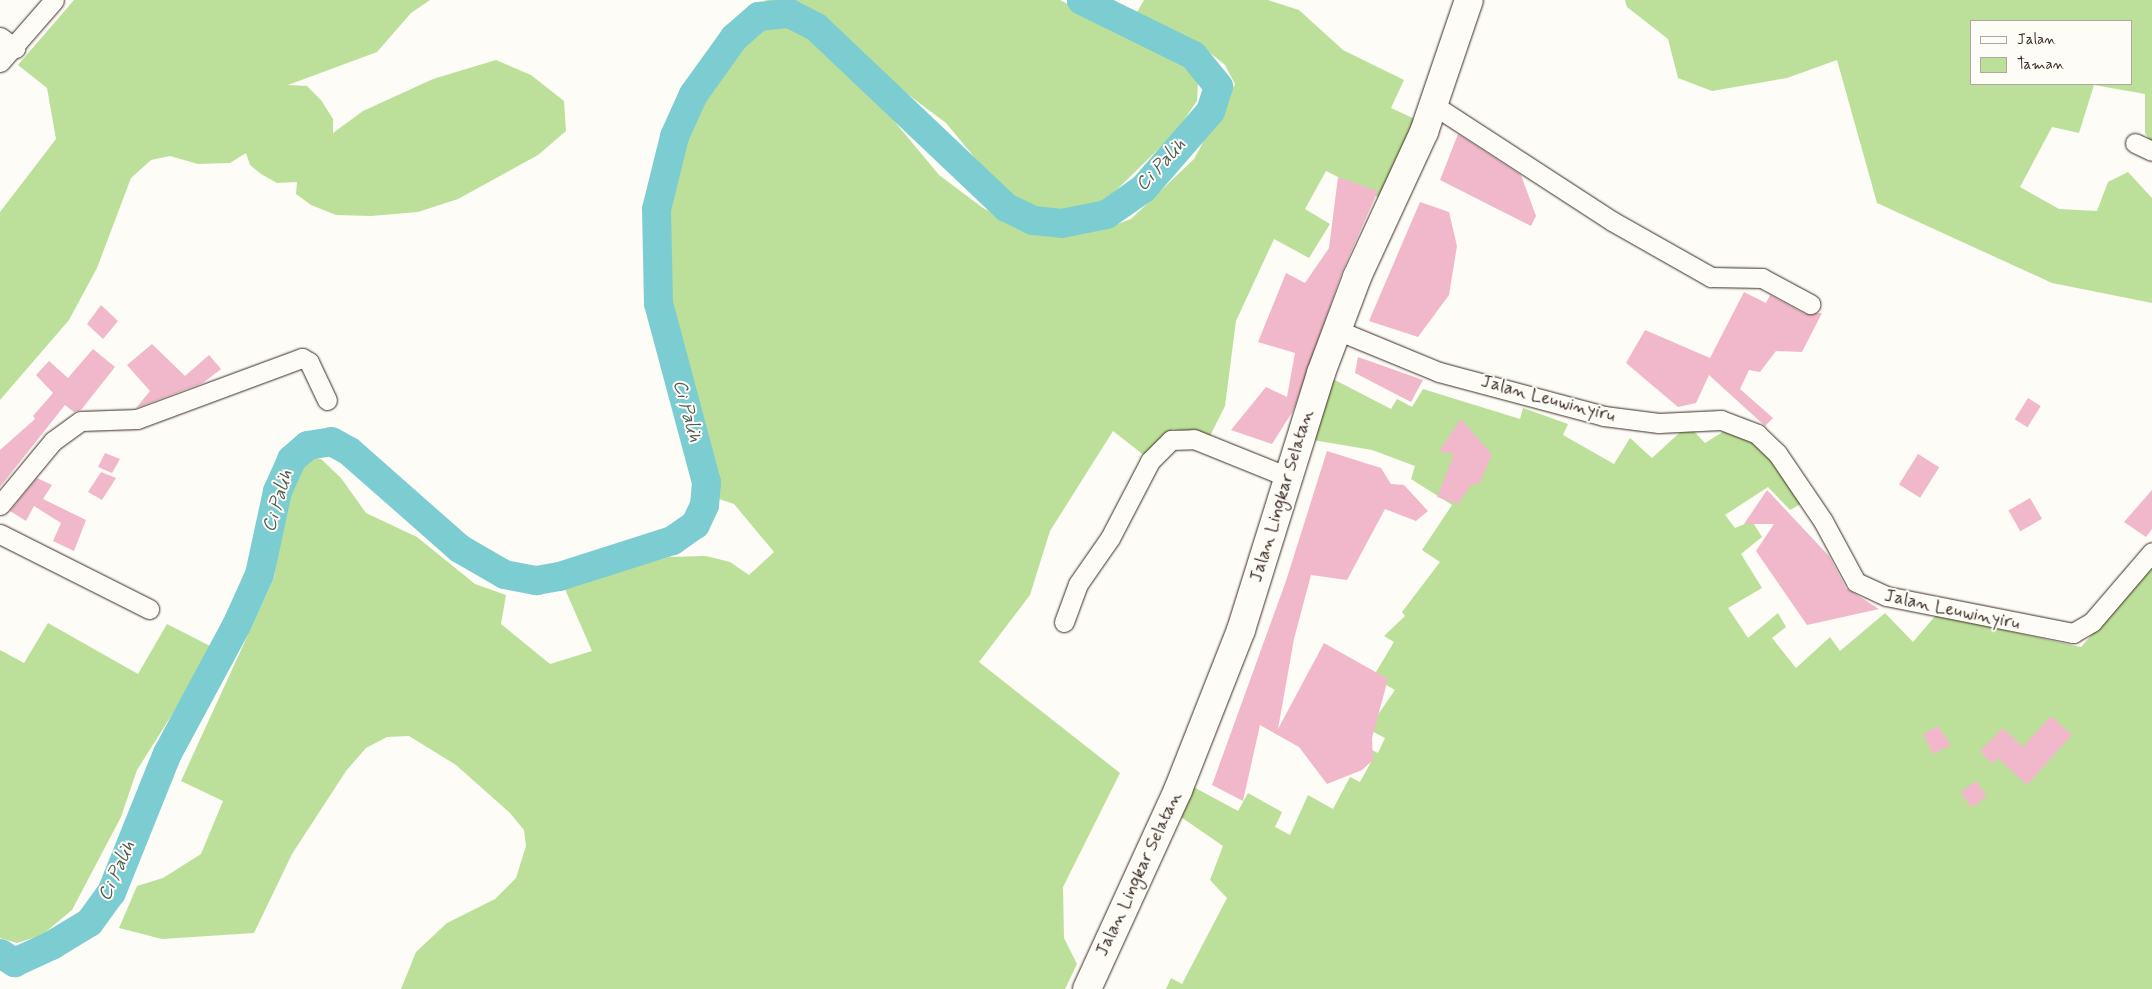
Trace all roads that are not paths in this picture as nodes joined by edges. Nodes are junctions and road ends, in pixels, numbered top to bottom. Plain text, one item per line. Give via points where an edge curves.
1 (54, 0) edge
2 (1469, 0) edge
3 (8, 42) edge
4 (0, 62) edge
5 (1435, 106) junction
6 (2135, 143) dead end
7 (2152, 151) edge
8 (1810, 304) dead end
9 (1337, 330) junction
10 (327, 400) dead end
11 (1288, 477) junction
12 (0, 505) edge
13 (0, 534) edge
14 (2152, 552) edge
15 (149, 609) dead end
16 (1064, 622) dead end
17 (1087, 989) edge

1 - 3 street
2 - 5 street, Jalan Lingkar Selatan
3 - 4 street
5 - 8 street via 1612,221 1711,277 1762,278
5 - 9 street, Jalan Lingkar Selatan
6 - 7 street
9 - 11 street, Jalan Lingkar Selatan
9 - 14 street, Jalan Leuwinyiru via 1439,372 1604,416 1659,423 1721,420 1757,434 1777,453 1824,521 1856,582 1895,599 2073,633 2092,622
10 - 12 street via 310,362 302,358 137,420 81,421 53,441
11 - 16 street via 1194,439 1171,440 1150,461 1110,538 1078,584
11 - 17 street, Jalan Lingkar Selatan via 1241,630 1178,790
13 - 15 street

